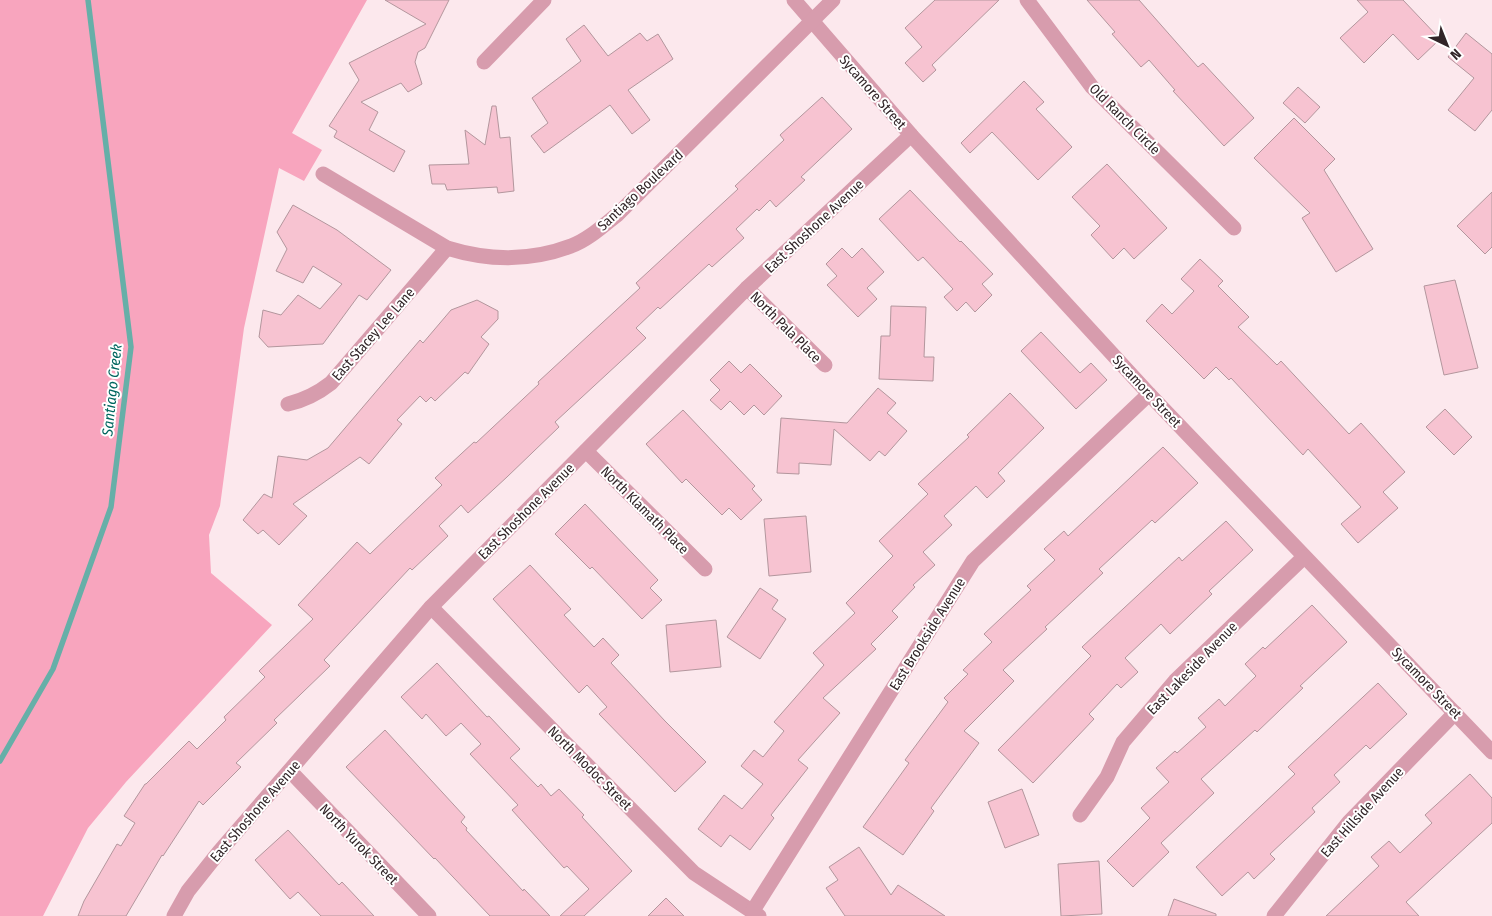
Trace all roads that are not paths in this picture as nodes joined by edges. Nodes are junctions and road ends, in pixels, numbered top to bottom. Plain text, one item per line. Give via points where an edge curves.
1 (544, 0) edge
2 (794, 0) edge
3 (833, 0) edge
4 (1027, 0) edge
5 (812, 20) junction
6 (484, 62) dead end
7 (911, 135) junction
8 (323, 174) dead end
9 (1234, 228) dead end
10 (447, 248) junction
11 (747, 288) junction
12 (825, 365) dead end
13 (1149, 394) junction
14 (288, 404) dead end
15 (586, 451) junction
16 (1304, 557) junction
17 (705, 569) dead end
18 (431, 607) junction
19 (1456, 713) junction
20 (1492, 752) edge
21 (290, 771) junction
22 (1080, 815) dead end
23 (755, 914) edge
24 (174, 916) edge
25 (429, 916) edge
26 (1274, 916) edge

1 - 6 street
2 - 5 street, Sycamore Street
3 - 5 street, Santiago Boulevard
4 - 9 street, Old Ranch Circle via 1092,87
5 - 7 street, Sycamore Street
5 - 10 street, Santiago Boulevard via 618,214 596,232 572,246 517,258 491,258
7 - 11 street, East Shoshone Avenue
7 - 13 street, Sycamore Street
8 - 10 street, Santiago Boulevard
10 - 14 street, East Stacey Lee Lane via 330,383 317,394
11 - 12 street, North Pala Place
11 - 15 street, East Shoshone Avenue
13 - 16 street, Sycamore Street
13 - 23 street, East Brookside Avenue via 973,561
15 - 17 street, North Klamath Place
15 - 18 street, East Shoshone Avenue
16 - 19 street, Sycamore Street
16 - 22 street, East Lakeside Avenue via 1175,681 1123,742 1107,777
18 - 21 street, East Shoshone Avenue
18 - 23 street, North Modoc Street via 694,873
19 - 20 street, Sycamore Street
19 - 26 street, East Hillside Avenue via 1350,822
21 - 24 street, East Shoshone Avenue via 219,852 188,891
21 - 25 street, North Yurok Street

